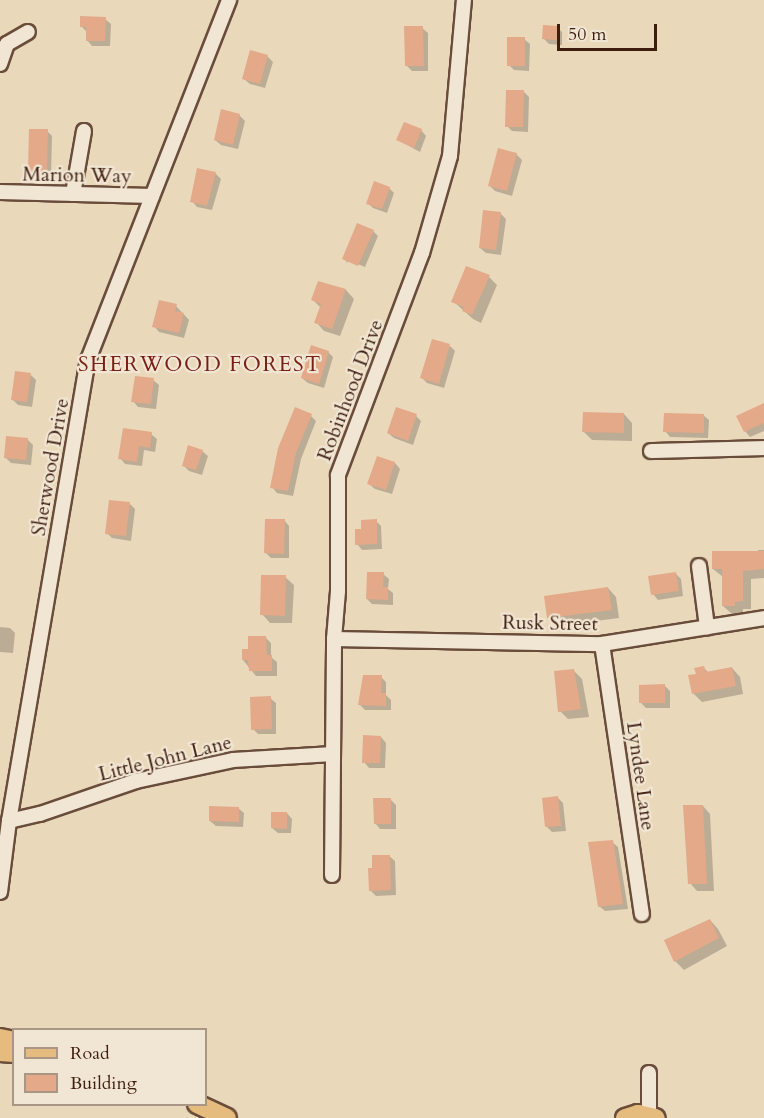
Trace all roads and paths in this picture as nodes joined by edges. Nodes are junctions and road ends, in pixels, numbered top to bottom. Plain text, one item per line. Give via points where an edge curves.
1 (229, 0) edge
2 (464, 0) edge
3 (28, 32) dead end
4 (0, 64) edge
5 (84, 131) dead end
6 (0, 192) edge
7 (73, 194) junction
8 (152, 196) junction
9 (764, 448) edge
10 (651, 451) dead end
11 (699, 566) dead end
12 (764, 618) edge
13 (707, 627) junction
14 (334, 639) junction
15 (602, 644) junction
16 (333, 754) junction
17 (9, 821) junction
18 (332, 875) dead end
19 (0, 892) edge
20 (642, 914) dead end
21 (649, 1073) dead end
22 (201, 1106) edge
23 (653, 1117) edge
24 (227, 1118) edge
25 (626, 1118) edge

1 - 8 street, Sherwood Drive
2 - 14 street, Robinhood Drive via 450,156 422,253 338,475
3 - 4 street via 7,44
5 - 7 street
6 - 7 street, Marion Way
7 - 8 street, Marion Way
8 - 17 street, Sherwood Drive via 88,360
9 - 10 street
11 - 13 street
12 - 13 street, Rusk Street
13 - 15 street, Rusk Street
14 - 15 street, Rusk Street
14 - 16 street, Robinhood Drive
15 - 20 street, Lyndee Lane
16 - 17 street, Little John Lane via 233,760 136,781
16 - 18 street, Robinhood Drive
17 - 19 street, Sherwood Drive
21 - 23 street
22 - 24 main road
23 - 25 main road via 638,1114

